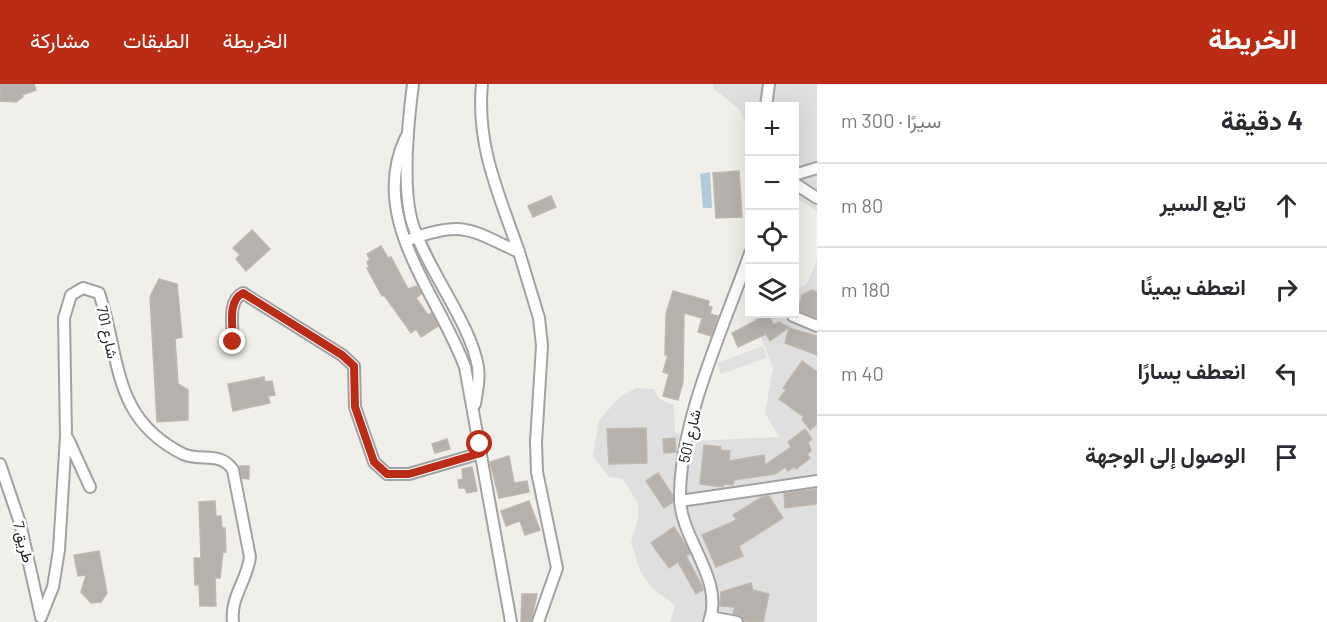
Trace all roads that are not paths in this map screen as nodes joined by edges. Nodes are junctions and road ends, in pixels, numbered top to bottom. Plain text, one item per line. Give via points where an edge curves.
1 (413, 84) edge
2 (482, 84) edge
3 (769, 84) edge
4 (767, 102) edge
5 (406, 137) junction
6 (817, 168) edge
7 (799, 174) edge
8 (799, 186) edge
9 (817, 198) edge
10 (417, 237) junction
11 (405, 241) junction
12 (519, 252) junction
13 (746, 264) edge
14 (798, 318) edge
15 (817, 326) edge
16 (233, 342) dead end
17 (474, 410) junction
18 (66, 436) junction
19 (481, 453) junction
20 (0, 464) edge
21 (817, 481) edge
22 (90, 487) dead end
23 (680, 501) junction
24 (710, 619) edge
25 (42, 620) edge
26 (233, 622) edge
27 (511, 622) edge
28 (538, 622) edge
29 (737, 622) edge

1 - 5 street
2 - 12 street via 480,124 484,153
3 - 4 street
5 - 10 street via 409,204
5 - 11 street via 396,158 395,178 396,205
6 - 7 street
8 - 9 street
10 - 11 street
10 - 12 street via 444,228 459,228
10 - 17 street via 477,364
11 - 17 street via 456,342
12 - 28 street via 539,318 542,346 537,472 557,568
13 - 23 street, شارع 501 via 690,423
14 - 15 street
16 - 19 street via 232,307 243,293 342,355 354,366 355,407 374,462 387,474 409,474
17 - 19 street
18 - 22 street
18 - 25 street, شارع 701 via 56,571
18 - 26 street, شارع 701 via 64,318 71,295 89,288 99,293 118,375 140,421 183,453 193,458 220,458 233,470 250,557 232,604
19 - 27 street
20 - 25 street, طريق 7 via 20,523
21 - 23 street
23 - 24 street, شارع 501 via 682,518 710,587
24 - 29 street

